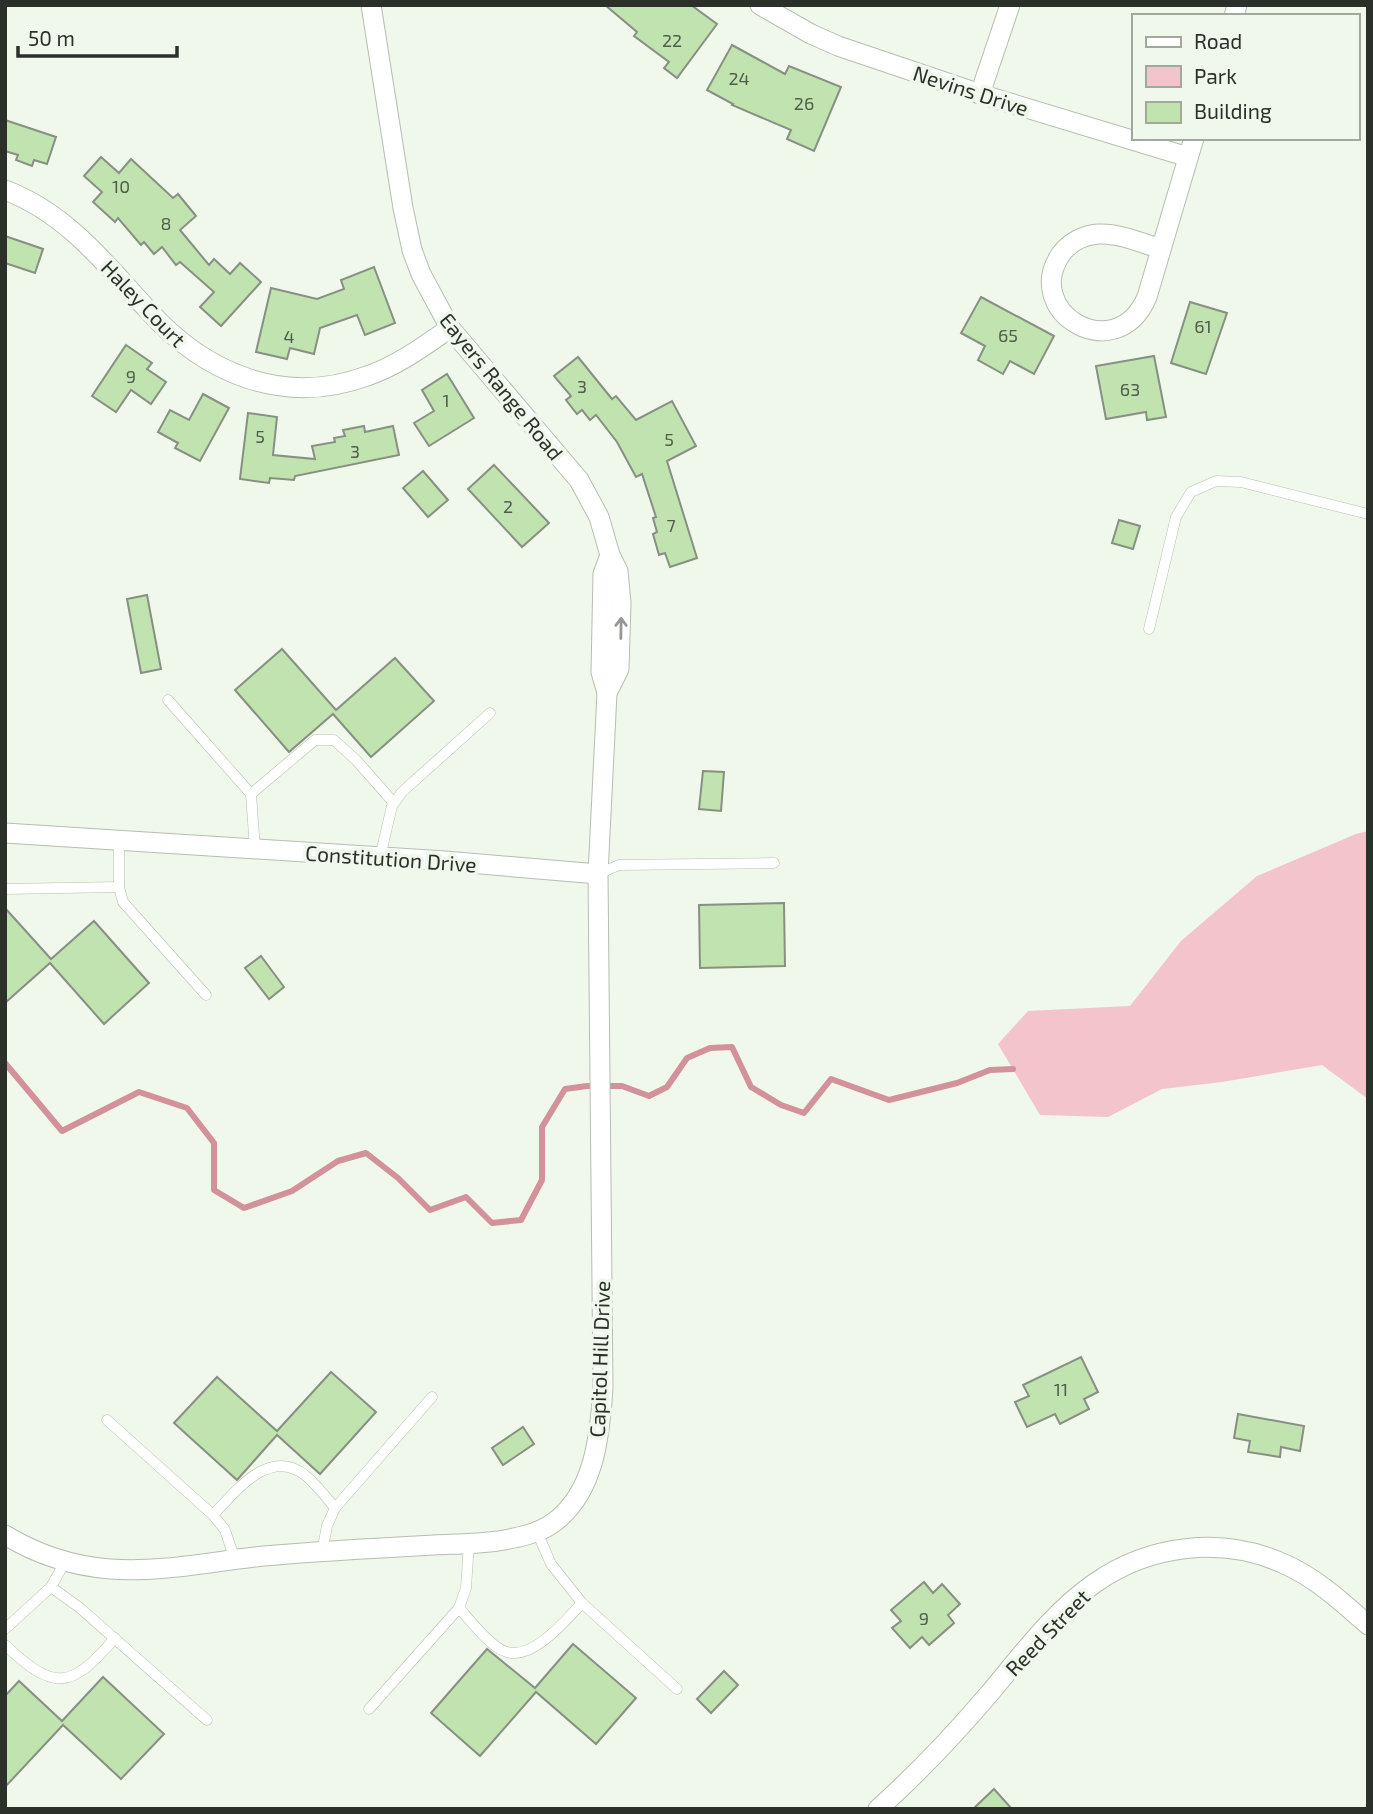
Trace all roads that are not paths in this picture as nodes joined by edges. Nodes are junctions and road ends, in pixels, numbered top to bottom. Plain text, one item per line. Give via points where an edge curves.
1 (371, 5) edge
2 (760, 5) edge
3 (1010, 5) edge
4 (782, 10) edge
5 (980, 94) junction
6 (1193, 140) edge
7 (1188, 157) junction
8 (5, 190) edge
9 (1161, 249) junction
10 (450, 328) junction
11 (1368, 514) edge
12 (1149, 629) dead end
13 (168, 700) dead end
14 (490, 713) dead end
15 (251, 794) junction
16 (394, 803) junction
17 (5, 833) edge
18 (119, 840) junction
19 (255, 849) junction
20 (380, 857) junction
21 (774, 863) dead end
22 (598, 874) junction
23 (119, 887) junction
24 (5, 889) edge
25 (206, 995) dead end
26 (432, 1397) dead end
27 (107, 1420) dead end
28 (335, 1508) junction
29 (214, 1515) junction
30 (537, 1532) junction
31 (5, 1535) edge
32 (469, 1543) junction
33 (322, 1552) junction
34 (235, 1560) junction
35 (65, 1562) junction
36 (51, 1587) junction
37 (582, 1603) junction
38 (458, 1608) junction
39 (1368, 1625) edge
40 (5, 1629) edge
41 (114, 1638) junction
42 (5, 1645) edge
43 (677, 1689) dead end
44 (369, 1709) dead end
45 (206, 1720) dead end
46 (878, 1809) edge

1 - 10 street, Eayers Range Road via 407,230 421,274
2 - 4 street, Nevins Drive
3 - 5 street
4 - 5 street, Nevins Drive via 811,34 838,46
5 - 7 street, Nevins Drive
6 - 7 street
7 - 9 street
8 - 10 street, Haley Court via 58,218 190,350 232,374 285,386 341,385 405,358
9 - 9 street via 1110,234 1080,239 1063,251 1054,270 1053,291 1061,311 1077,325 1098,331 1128,323 1143,307
10 - 22 street, Eayers Range Road via 579,480 599,517 618,571 620,669 607,693
11 - 12 lane via 1241,482 1216,481 1191,492 1176,517
13 - 15 lane
14 - 16 lane
15 - 16 lane via 315,740 334,740
15 - 19 lane
16 - 20 lane
17 - 18 street, Constitution Drive
18 - 19 street, Constitution Drive
18 - 23 lane
19 - 20 street, Constitution Drive
20 - 22 street, Constitution Drive
21 - 22 lane, Constitution Drive via 619,865
22 - 30 street, Capitol Hill Drive via 603,1388 598,1445 589,1473 565,1512
23 - 24 lane
23 - 25 lane via 123,902
26 - 28 lane
27 - 29 lane
28 - 29 lane via 304,1475 288,1466 257,1472
28 - 33 lane
29 - 34 lane via 232,1544
30 - 32 street, Capitol Hill Drive
30 - 37 lane via 551,1563
31 - 35 street, Capitol Hill Drive
32 - 33 street, Capitol Hill Drive
32 - 38 lane via 466,1587
33 - 34 street, Capitol Hill Drive
34 - 35 street, Capitol Hill Drive via 143,1570
35 - 36 lane
36 - 40 lane
36 - 41 lane
37 - 38 lane via 542,1643 522,1652 507,1652 498,1646
37 - 43 lane
38 - 44 lane
39 - 46 street, Reed Street via 1332,1593 1261,1555 1236,1549 1186,1548 1138,1560 1094,1583 1066,1607 942,1747
41 - 42 lane via 83,1671 57,1680 37,1671
41 - 45 lane

